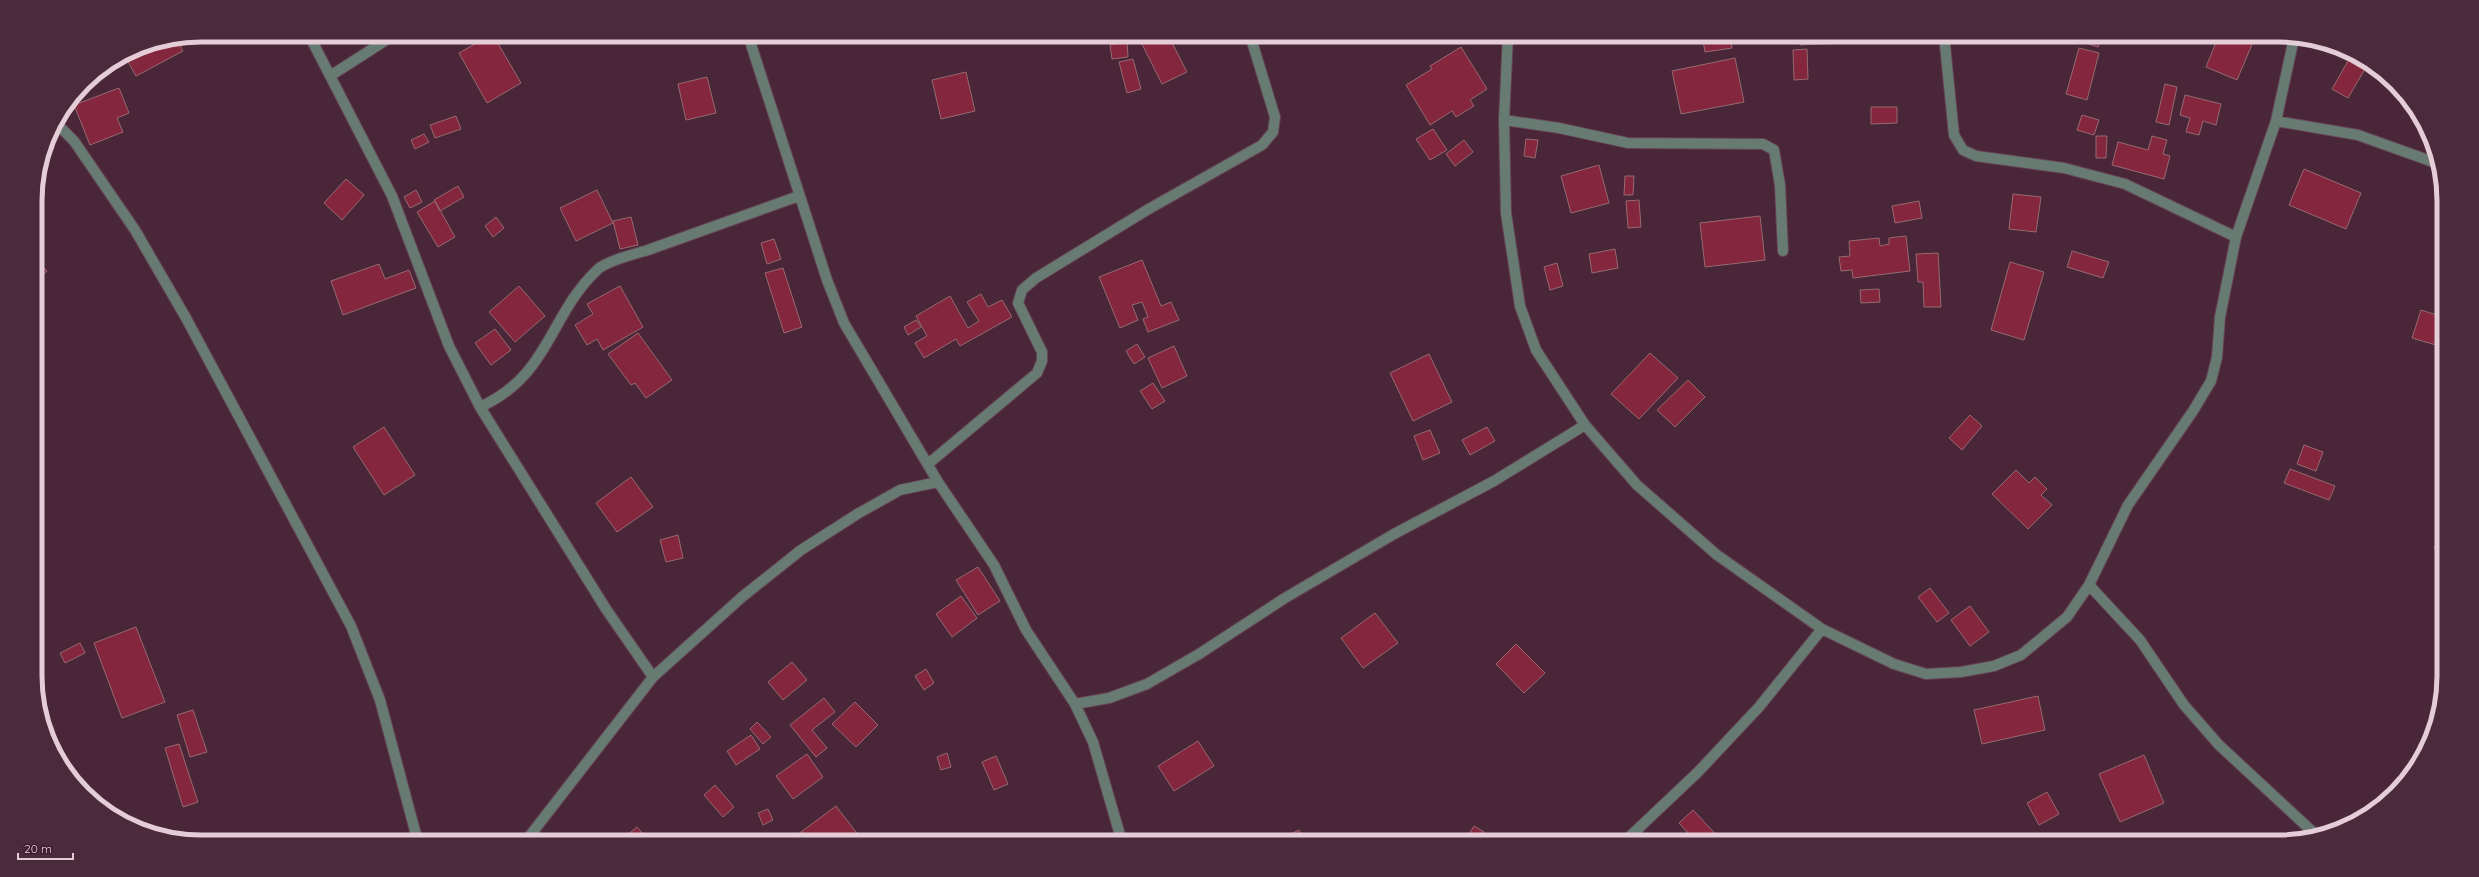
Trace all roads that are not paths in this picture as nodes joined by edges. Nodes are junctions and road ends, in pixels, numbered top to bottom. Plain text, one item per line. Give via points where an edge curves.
1 (313, 42) edge
2 (383, 42) edge
3 (750, 42) edge
4 (1252, 42) edge
5 (1508, 42) edge
6 (1945, 42) edge
7 (2293, 42) edge
8 (330, 76) junction
9 (1504, 120) junction
10 (2276, 121) junction
11 (60, 127) edge
12 (2432, 162) edge
13 (799, 196) junction
14 (2236, 237) junction
15 (1783, 251) dead end
16 (480, 408) junction
17 (1585, 425) junction
18 (928, 464) junction
19 (938, 482) junction
20 (2089, 585) junction
21 (1822, 629) junction
22 (653, 677) junction
23 (1074, 704) junction
24 (2312, 831) edge
25 (416, 835) edge
26 (530, 835) edge
27 (1120, 835) edge
28 (1631, 835) edge

1 - 8 street
2 - 8 street
3 - 13 street
4 - 18 street via 1275,117 1273,132 1262,145 1140,214 1036,278 1022,290 1018,302 1042,352 1042,361 1037,373
5 - 9 street
6 - 14 street via 1954,135 1963,150 1976,156 2064,168 2125,184
7 - 10 street
8 - 16 street via 392,196 449,346
9 - 15 street via 1559,128 1628,143 1763,144 1774,150 1778,166
9 - 17 street via 1506,213 1520,306 1536,350
10 - 12 street via 2358,135
10 - 14 street
11 - 25 street via 74,141 135,230 186,318 351,626 380,700
13 - 16 street via 598,268 562,315 545,349 527,374 514,387
13 - 18 street via 844,323
14 - 20 street via 2220,317 2217,357 2211,381 2128,505
16 - 22 street via 606,609
17 - 21 street via 1637,485 1671,516 1717,555
17 - 23 street via 1494,482 1394,534 1285,598 1200,654 1147,684 1109,698
18 - 19 street
19 - 22 street via 900,490 801,550 742,597
19 - 23 street via 994,565 1026,630
20 - 21 street via 2066,617 2021,655 1994,666 1961,672 1926,674 1894,664
20 - 24 street via 2140,640 2184,705 2219,745
21 - 28 street via 1754,713 1698,772
22 - 26 street
23 - 27 street via 1093,742

